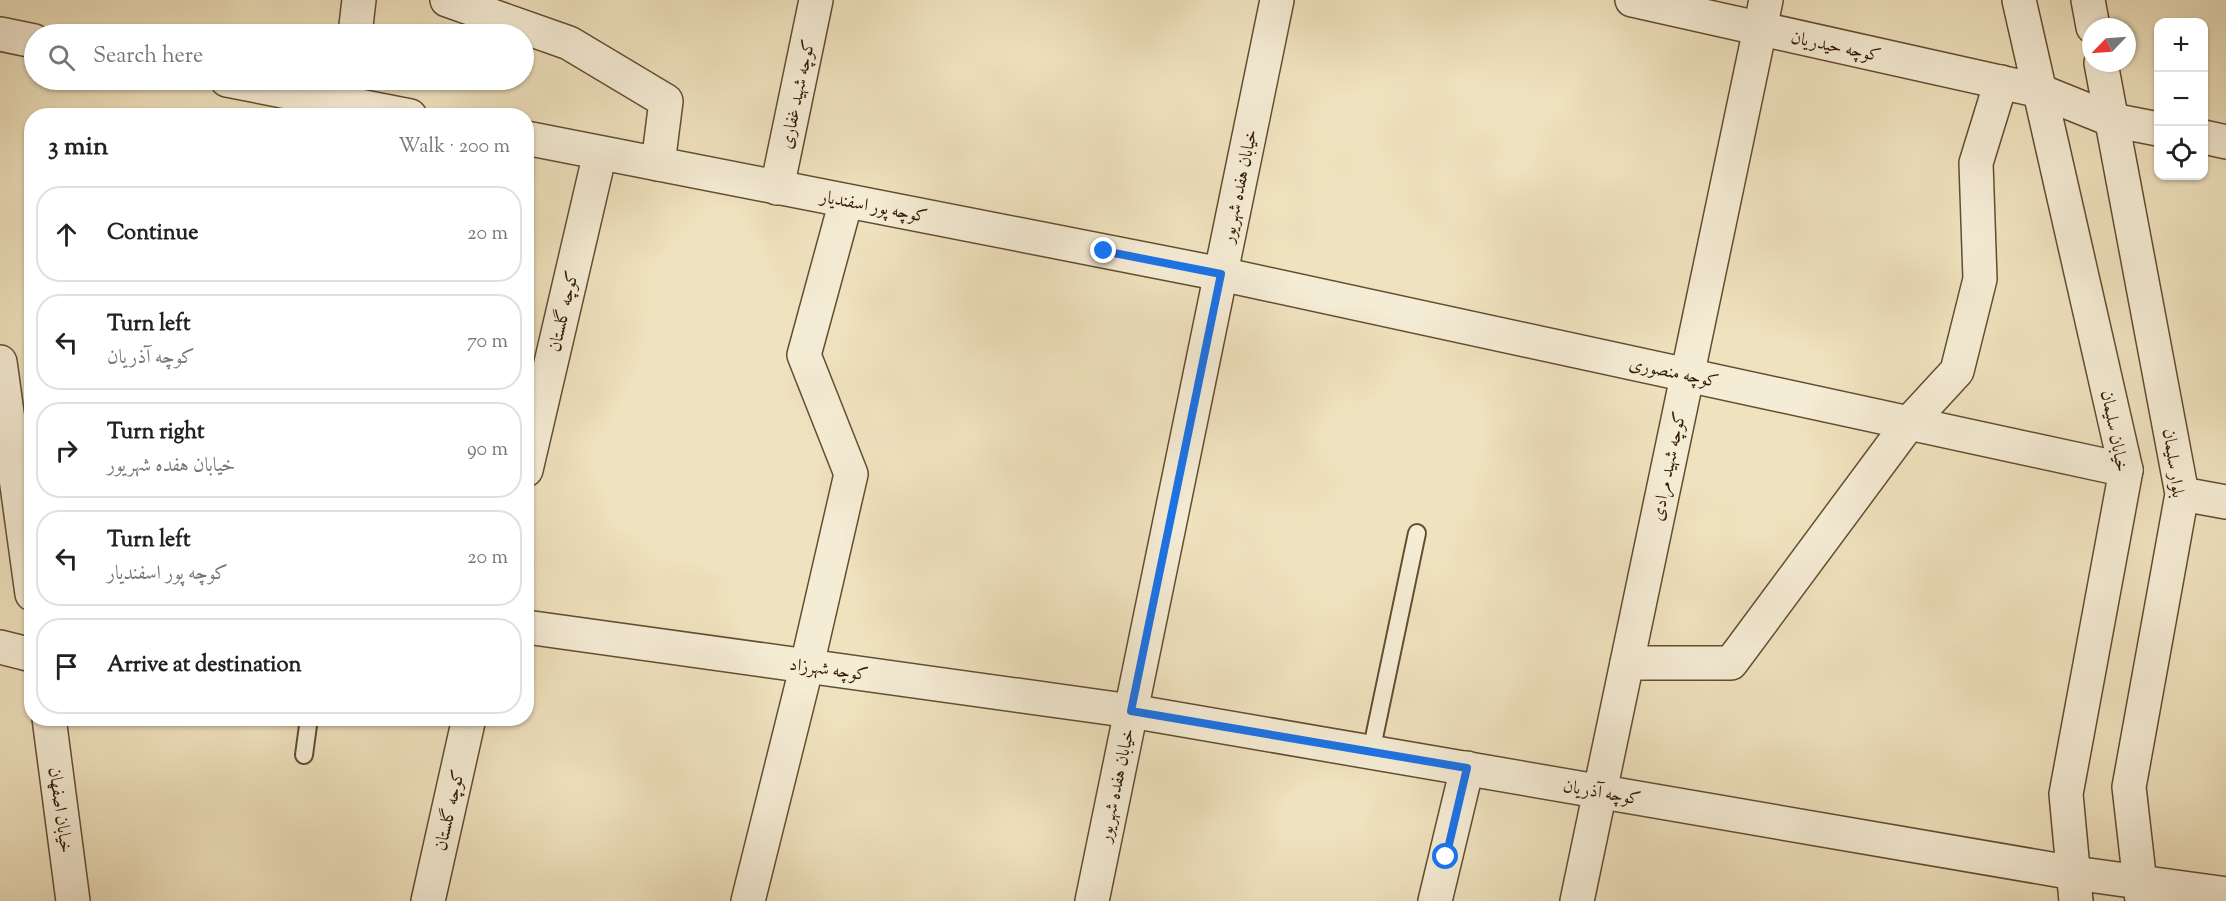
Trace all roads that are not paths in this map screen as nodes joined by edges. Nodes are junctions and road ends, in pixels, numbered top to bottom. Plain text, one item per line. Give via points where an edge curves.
1 (360, 0) edge
2 (447, 0) edge
3 (816, 0) edge
4 (1277, 0) edge
5 (1632, 0) edge
6 (2019, 0) edge
7 (2088, 0) edge
8 (1763, 15) edge
9 (2091, 18) edge
10 (356, 24) edge
11 (515, 24) edge
12 (534, 31) edge
13 (0, 34) edge
14 (24, 39) edge
15 (2103, 72) edge
16 (2001, 82) junction
17 (347, 91) edge
18 (2040, 91) junction
19 (390, 108) edge
20 (2112, 120) junction
21 (2154, 128) edge
22 (2208, 138) edge
23 (534, 140) edge
24 (2226, 142) edge
25 (600, 153) junction
26 (658, 164) junction
27 (777, 188) junction
28 (846, 201) junction
29 (1221, 274) junction
30 (0, 362) edge
31 (1687, 375) junction
32 (1910, 423) junction
33 (534, 436) edge
34 (2126, 470) junction
35 (2182, 494) junction
36 (2226, 502) edge
37 (24, 523) edge
38 (1418, 533) dead end
39 (534, 628) edge
40 (0, 647) edge
41 (24, 653) edge
42 (1627, 663) junction
43 (807, 666) junction
44 (1131, 711) junction
45 (50, 726) edge
46 (308, 726) edge
47 (468, 726) edge
48 (1371, 752) junction
49 (304, 755) dead end
50 (1467, 768) junction
51 (1600, 792) junction
52 (2075, 887) edge
53 (2226, 894) edge
54 (2143, 895) edge
55 (73, 901) edge
56 (428, 901) edge
57 (748, 901) edge
58 (1092, 901) edge
59 (1435, 901) edge
60 (1577, 901) edge

1 - 10 street
2 - 11 street
3 - 27 street, کوچه شهید غفاری
4 - 29 street, خیابان هفده شهریور
5 - 8 street, کوچه حیدریان
6 - 18 street, خیابان سلیمان
7 - 9 street
8 - 16 street, کوچه حیدریان
8 - 31 street, کوچه شهید مرادی
12 - 26 street via 569,43 666,101
13 - 14 street
15 - 20 street, بلوار سلیمان
16 - 18 street, کوچه حیدریان
16 - 32 street via 1977,163 1980,279 1957,371
17 - 19 street
18 - 20 street, کوچه حیدریان
18 - 34 street, خیابان سلیمان
20 - 21 street, کوچه حیدریان
20 - 35 street, بلوار سلیمان
22 - 24 street
23 - 25 street, کوچه پور اسفندیار
25 - 26 street, کوچه پور اسفندیار
25 - 33 street, کوچه گلستان
26 - 27 street, کوچه پور اسفندیار
27 - 28 street, کوچه پور اسفندیار
28 - 29 street, کوچه پور اسفندیار
28 - 43 street via 804,355 851,474
29 - 31 street, کوچه منصوری
29 - 44 street, خیابان هفده شهریور
30 - 37 street
31 - 32 street, کوچه منصوری
31 - 42 street, کوچه شهید مرادی
32 - 34 street, کوچه منصوری
32 - 42 street via 1731,663
34 - 52 street, خیابان سلیمان via 2066,794
35 - 36 street
35 - 54 street, بلوار سلیمان via 2129,787
38 - 48 lane
39 - 43 street, کوچه شهرزاد
40 - 41 street
42 - 51 street, کوچه شهید مرادی
43 - 44 street, کوچه شهرزاد
43 - 57 street
44 - 48 street, کوچه آذریان
44 - 58 street, خیابان هفده شهریور
45 - 55 street, خیابان اصفهان
46 - 49 lane
47 - 56 street, کوچه گلستان
48 - 50 street, کوچه آذریان
50 - 51 street, کوچه آذریان
50 - 59 street
51 - 52 street, کوچه آذریان
51 - 60 street, کوچه شهید مرادی
52 - 54 street, کوچه آذریان
53 - 54 street, کوچه آذریان

